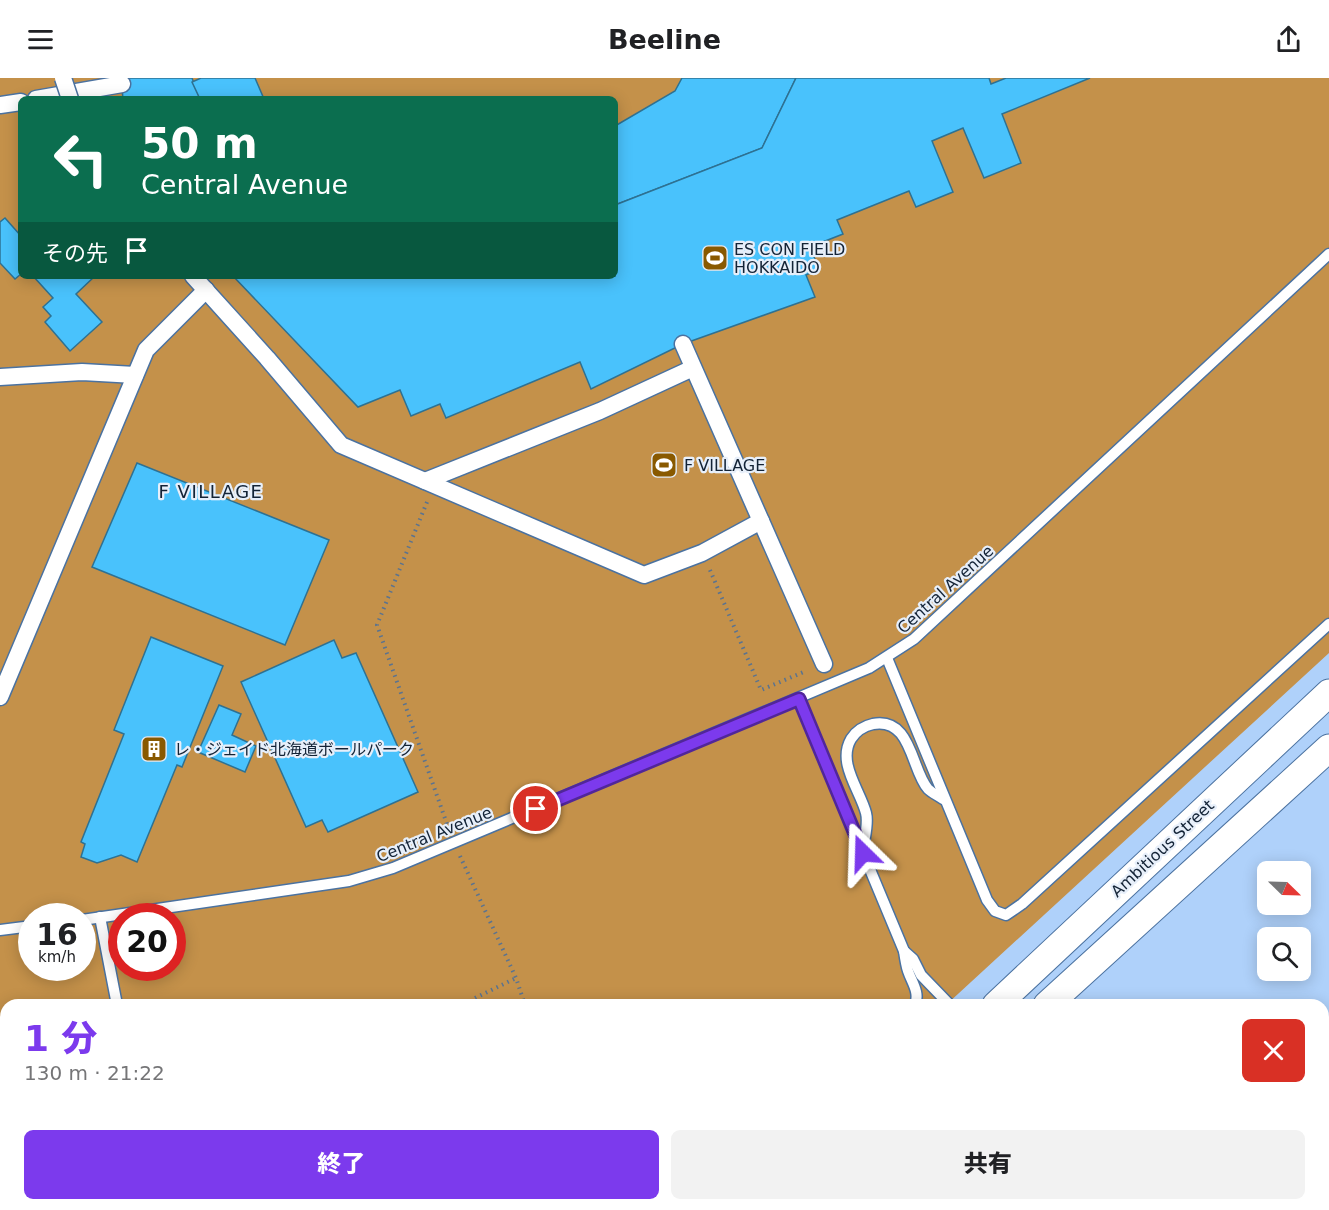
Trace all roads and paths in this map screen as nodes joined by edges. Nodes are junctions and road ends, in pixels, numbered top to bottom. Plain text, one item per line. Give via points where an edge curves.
1 (63, 78) edge
2 (122, 84) dead end
3 (53, 96) edge
4 (69, 96) edge
5 (18, 102) edge
6 (0, 105) edge
7 (1329, 254) edge
8 (196, 279) edge
9 (206, 290) junction
10 (683, 345) dead end
11 (693, 368) junction
12 (135, 375) junction
13 (0, 377) edge
14 (430, 483) junction
15 (761, 521) junction
16 (702, 553) junction
17 (1329, 624) edge
18 (887, 657) junction
19 (824, 664) joint
20 (1329, 693) edge
21 (0, 697) edge
22 (799, 699) junction
23 (1329, 748) edge
24 (944, 800) junction
25 (454, 843) junction
26 (863, 853) junction
27 (100, 917) junction
28 (96, 918) edge
29 (18, 928) edge
30 (0, 930) edge
31 (904, 951) junction
32 (516, 978) junction
33 (475, 998) dead end
34 (116, 999) edge
35 (523, 999) edge
36 (917, 999) edge
37 (944, 999) edge
38 (1002, 999) edge
39 (1054, 999) edge

1 - 4 street, bridge
2 - 3 street
5 - 6 street
7 - 18 lane, Central Avenue via 914,639
8 - 9 street
9 - 12 street via 146,350
9 - 14 street via 341,444
10 - 11 street
11 - 14 street
11 - 15 street
12 - 13 street via 82,372
12 - 21 street
14 - 16 street via 644,575
14 - 25 path via 377,625
15 - 16 street
15 - 19 street
16 - 19 path via 761,690
17 - 24 lane via 1006,915 990,906
18 - 22 lane, Central Avenue
18 - 24 lane
20 - 38 street, Ambitious Street
22 - 25 lane, Central Avenue
22 - 26 lane
23 - 39 street
24 - 26 lane via 928,789 905,737 887,725 866,726 850,740 846,759 867,815
25 - 27 lane, Central Avenue via 349,881
25 - 32 path
26 - 31 lane
27 - 28 lane, Central Avenue
27 - 34 lane
29 - 30 lane
31 - 36 lane
31 - 37 lane
32 - 33 path
32 - 35 path

